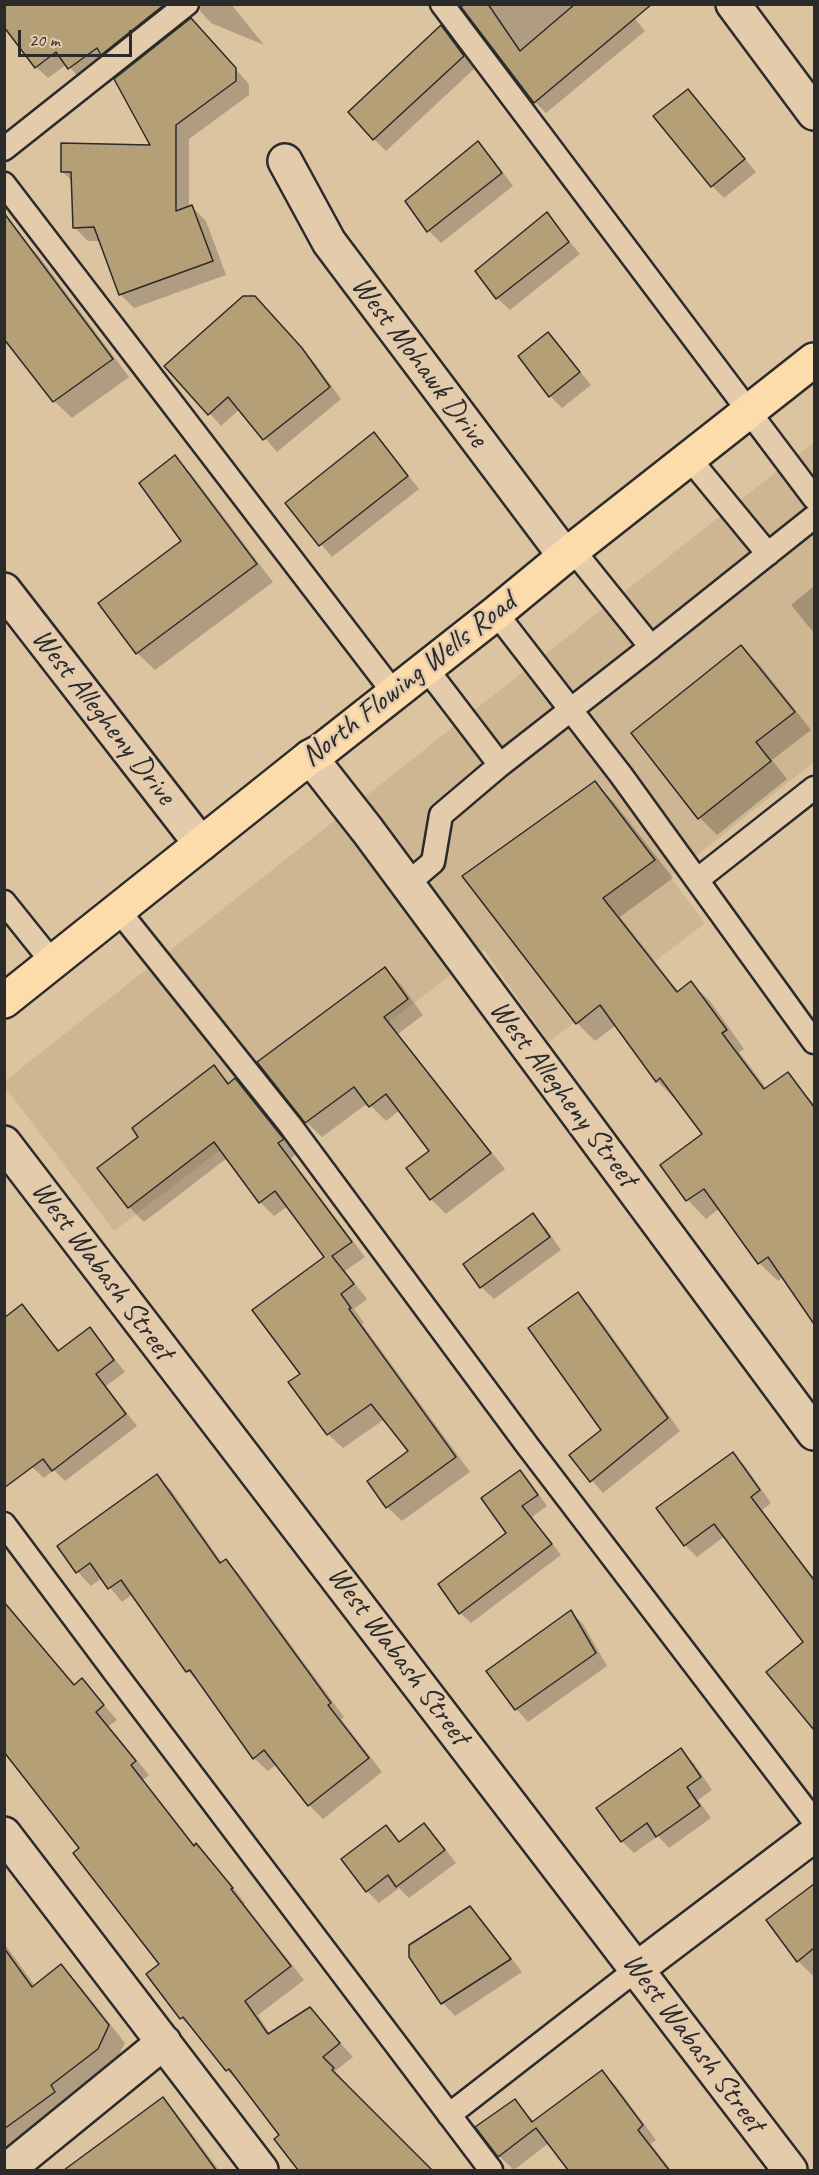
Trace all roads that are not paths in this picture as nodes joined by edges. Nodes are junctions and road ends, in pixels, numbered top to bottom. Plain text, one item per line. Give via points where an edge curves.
1 (187, 4) edge
2 (442, 4) edge
3 (733, 4) edge
4 (814, 113) edge
5 (4, 149) edge
6 (285, 161) dead end
7 (4, 184) edge
8 (811, 371) edge
9 (748, 412) junction
10 (689, 458) junction
11 (814, 498) edge
12 (814, 517) edge
13 (569, 553) junction
14 (768, 554) junction
15 (4, 590) edge
16 (496, 613) junction
17 (651, 647) junction
18 (426, 668) junction
19 (394, 693) junction
20 (572, 710) junction
21 (310, 757) junction
22 (500, 765) junction
23 (814, 788) edge
24 (201, 844) junction
25 (697, 880) junction
26 (407, 884) junction
27 (4, 902) edge
28 (119, 911) junction
29 (52, 963) junction
30 (4, 1001) edge
31 (814, 1042) edge
32 (4, 1143) edge
33 (814, 1433) edge
34 (4, 1524) edge
35 (814, 1821) edge
36 (4, 1834) edge
37 (814, 1835) edge
38 (637, 1969) junction
39 (164, 2042) junction
40 (448, 2115) junction
41 (6, 2170) edge
42 (261, 2170) edge
43 (491, 2170) edge
44 (790, 2170) edge

1 - 5 lane
2 - 9 lane
3 - 4 street
6 - 13 street, West Mohawk Drive via 329,242
7 - 19 lane
8 - 9 main road, North Flowing Wells Road
9 - 10 main road, North Flowing Wells Road
9 - 11 lane
10 - 13 main road, North Flowing Wells Road
10 - 14 lane
12 - 14 lane
13 - 16 main road, North Flowing Wells Road
13 - 17 lane
14 - 17 lane
15 - 24 street, West Allegheny Drive
16 - 18 main road, North Flowing Wells Road
16 - 20 lane
17 - 20 lane
18 - 19 main road, North Flowing Wells Road
18 - 22 lane
19 - 21 main road, North Flowing Wells Road
20 - 22 lane
20 - 25 lane
21 - 24 main road, North Flowing Wells Road
21 - 26 street, West Allegheny Street
22 - 26 lane via 441,815 432,862
23 - 25 lane
24 - 28 main road, North Flowing Wells Road
25 - 31 lane
26 - 33 street, West Allegheny Street
27 - 29 lane
28 - 29 main road, North Flowing Wells Road
28 - 35 lane via 290,1125 527,1445
29 - 30 main road, North Flowing Wells Road
32 - 38 street, West Wabash Street
34 - 40 lane
36 - 39 street
37 - 38 street
38 - 40 lane
38 - 44 street, West Wabash Street
39 - 41 street
39 - 42 street
40 - 43 lane

